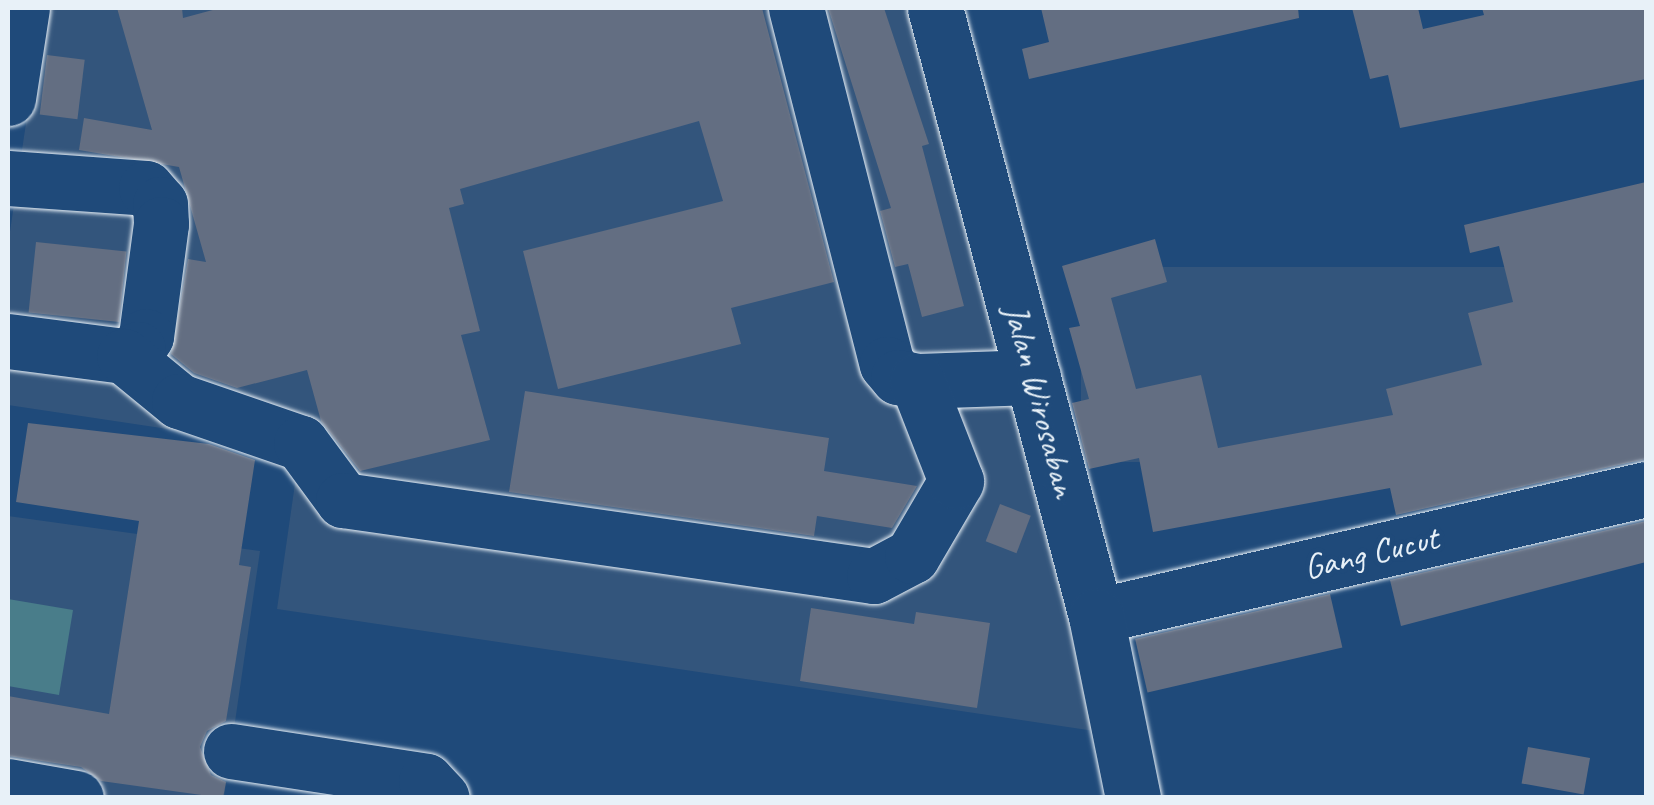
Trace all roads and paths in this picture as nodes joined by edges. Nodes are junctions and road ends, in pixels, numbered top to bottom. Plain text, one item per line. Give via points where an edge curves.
1 (22, 8) edge
2 (796, 8) edge
3 (939, 8) edge
4 (8, 98) edge
5 (8, 178) edge
6 (8, 341) edge
7 (124, 356) junction
8 (1024, 379) junction
9 (917, 381) junction
10 (1646, 489) edge
11 (1096, 616) junction
12 (231, 751) dead end
13 (8, 786) edge
14 (76, 798) edge
15 (442, 798) edge
16 (1133, 798) edge

1 - 4 street
2 - 9 street via 887,364 898,378
3 - 8 street, Jalan Wirosaban
5 - 7 street via 146,188 157,198 161,224 146,336
6 - 7 street
7 - 9 street via 179,401 302,443 343,500 874,576 912,556 956,481
8 - 9 street
8 - 11 street, Jalan Wirosaban
10 - 11 street, Gang Cucut
11 - 16 street, Jalan Wirosaban
12 - 15 street via 426,782
13 - 14 street

